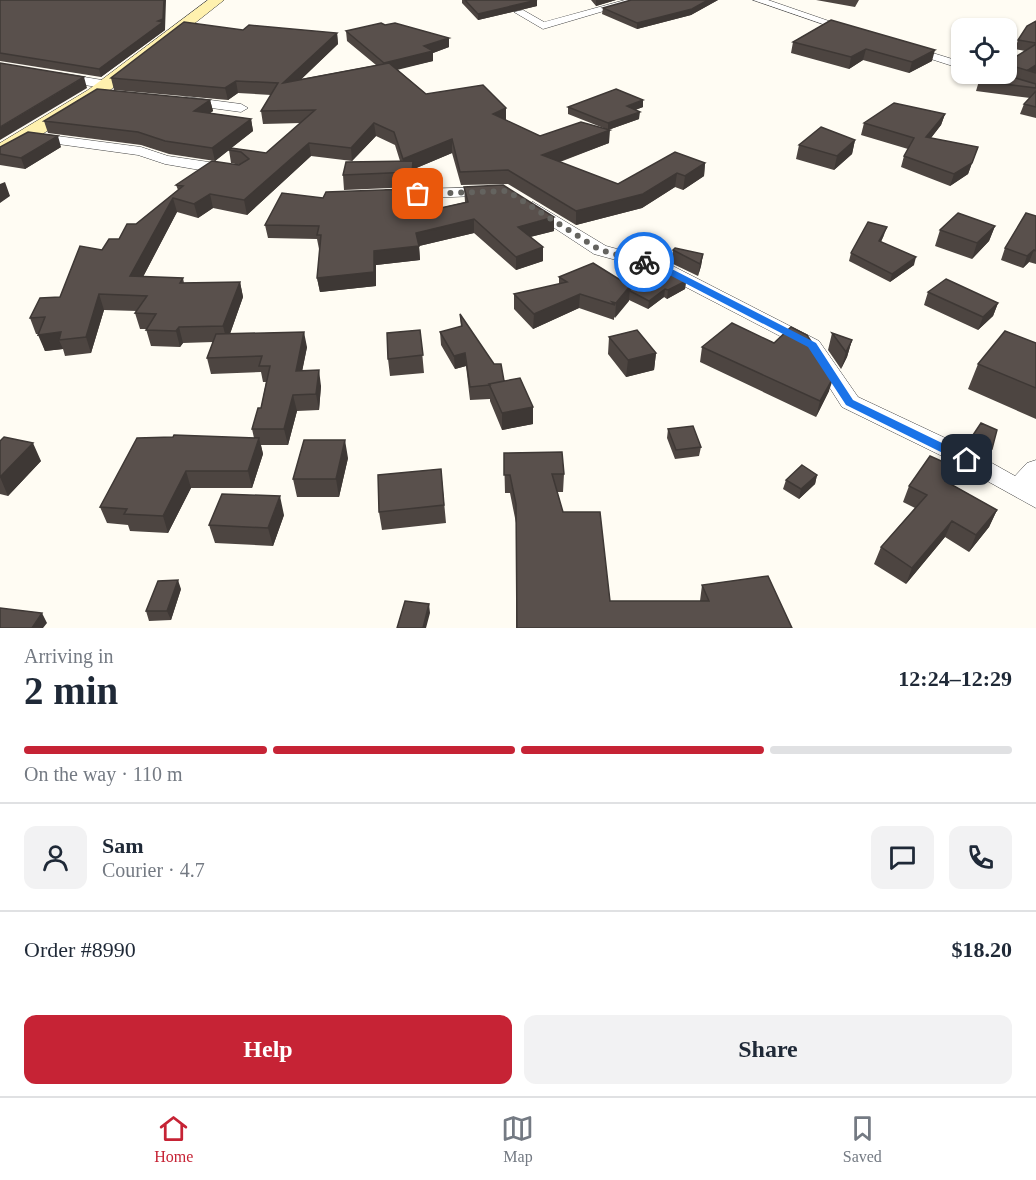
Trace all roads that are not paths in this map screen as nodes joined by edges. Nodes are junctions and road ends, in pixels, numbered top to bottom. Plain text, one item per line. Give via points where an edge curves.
1 (218, 0) edge
2 (636, 0) edge
3 (758, 0) edge
4 (519, 12) edge
5 (860, 33) edge
6 (894, 44) edge
7 (951, 62) edge
8 (49, 75) edge
9 (1017, 84) edge
10 (1036, 90) edge
11 (107, 92) junction
12 (175, 100) edge
13 (241, 108) dead end
14 (29, 136) junction
15 (0, 152) edge
16 (242, 172) edge
17 (366, 196) edge
18 (1036, 469) edge
19 (1027, 494) edge

1 - 11 main road
2 - 4 street via 543,26
3 - 5 street
6 - 7 street
8 - 11 street
9 - 10 street
11 - 14 main road
12 - 13 street
14 - 15 main road
14 - 16 street via 141,151 165,160
17 - 19 street via 512,194 600,250 659,266 812,345 849,402 950,450
18 - 19 street

